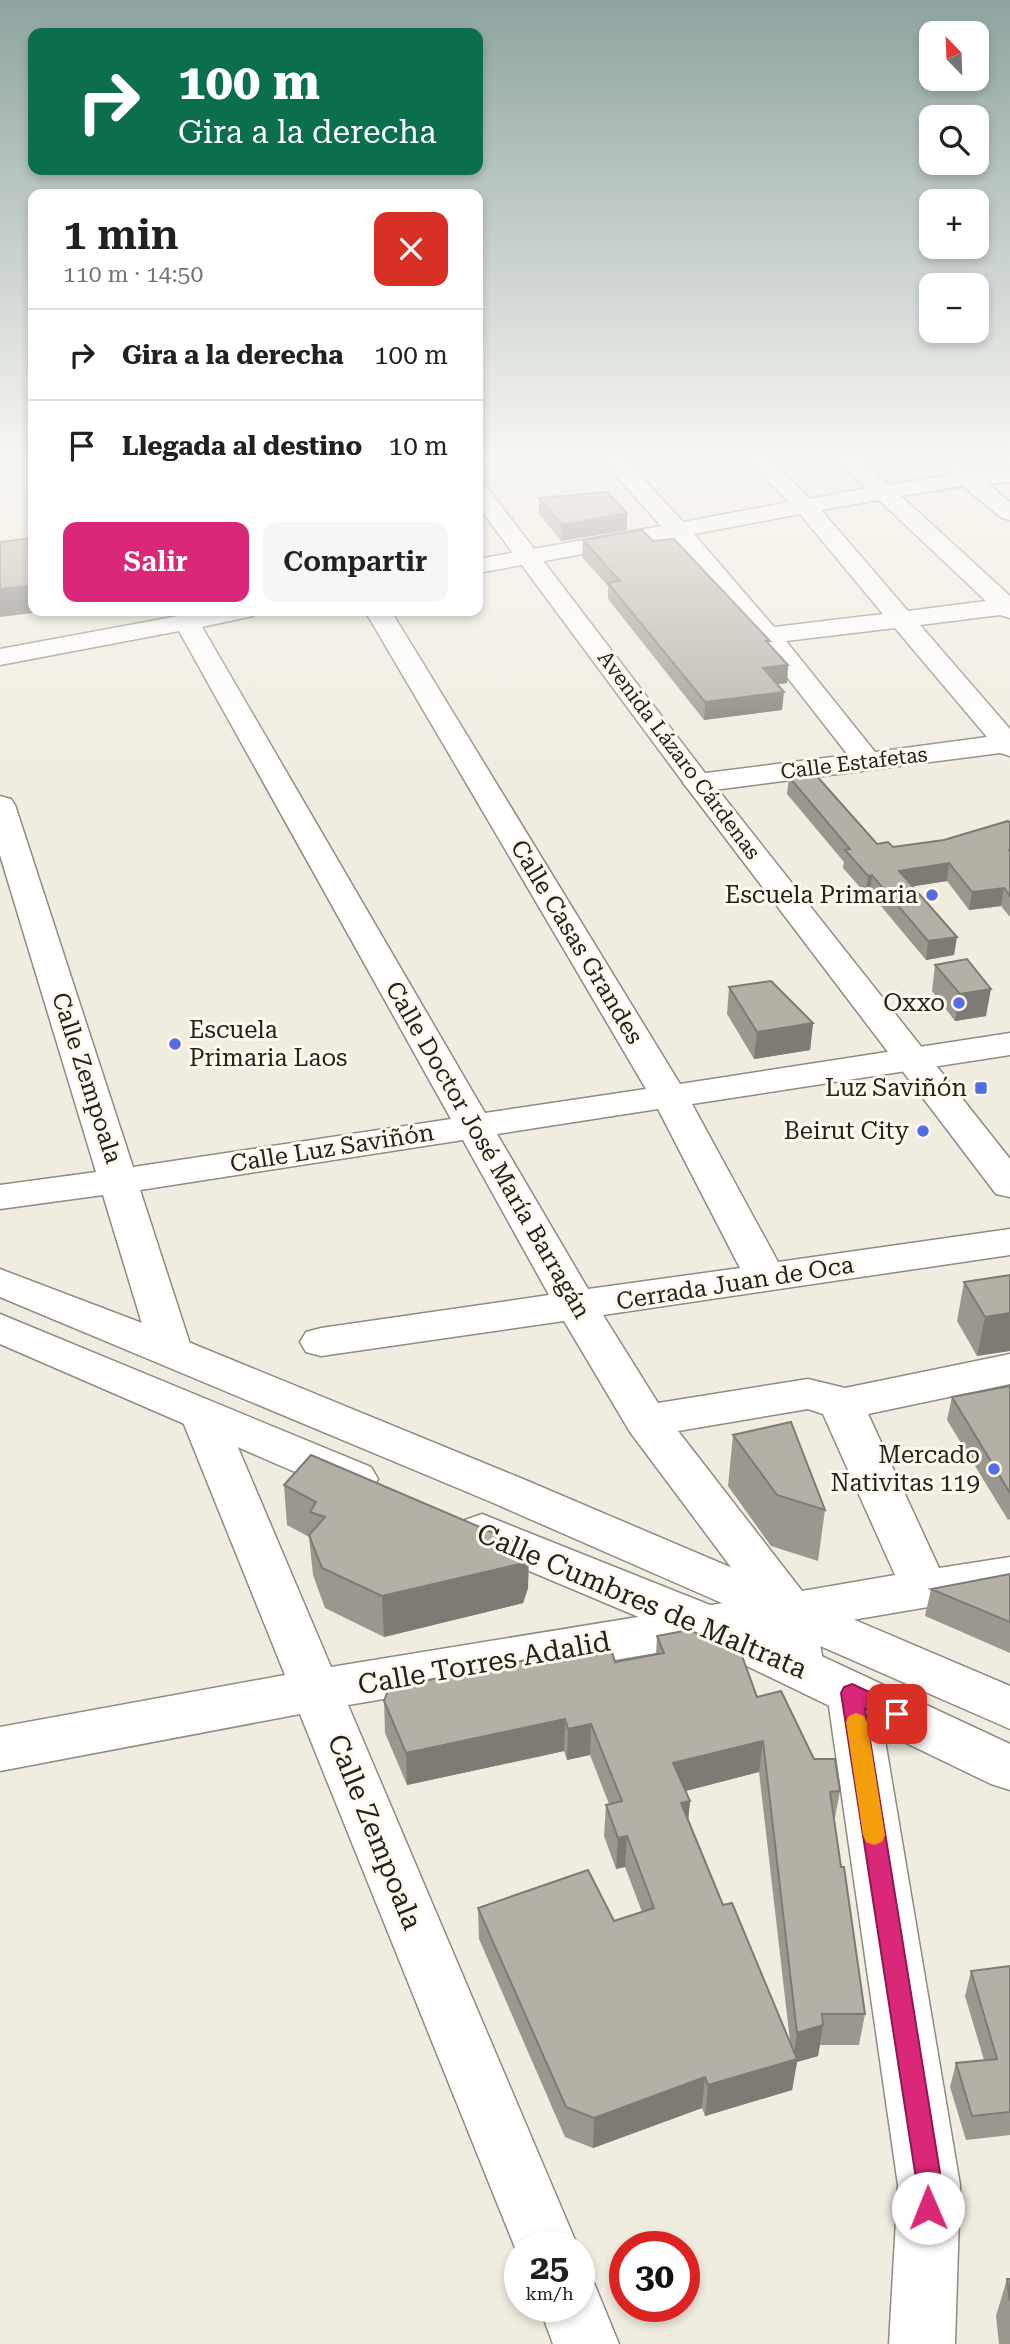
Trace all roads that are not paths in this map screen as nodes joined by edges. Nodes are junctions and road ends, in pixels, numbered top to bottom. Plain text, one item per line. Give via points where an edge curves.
1 (538, 568) edge
2 (713, 568) edge
3 (859, 568) edge
4 (967, 568) edge
5 (1009, 607) edge
6 (218, 616) edge
7 (381, 616) edge
8 (902, 618) junction
9 (187, 622) junction
10 (770, 635) junction
11 (0, 657) edge
12 (1009, 745) edge
13 (867, 761) junction
14 (698, 783) junction
15 (0, 806) edge
16 (1010, 1044) edge
17 (912, 1058) junction
18 (669, 1096) junction
19 (474, 1126) junction
20 (120, 1181) junction
21 (1010, 1185) edge
22 (0, 1197) edge
23 (1010, 1242) edge
24 (766, 1279) junction
25 (0, 1282) edge
26 (578, 1307) junction
27 (0, 1328) edge
28 (321, 1342) dead end
29 (171, 1350) junction
30 (1010, 1369) edge
31 (841, 1404) junction
32 (203, 1417) junction
33 (646, 1421) junction
34 (393, 1495) edge
35 (443, 1516) edge
36 (1010, 1575) edge
37 (925, 1590) junction
38 (790, 1611) junction
39 (708, 1625) junction
40 (799, 1667) junction
41 (317, 1690) junction
42 (852, 1693) junction
43 (1010, 1708) edge
44 (0, 1749) edge
45 (1010, 1769) edge
46 (539, 2231) edge
47 (577, 2322) edge
48 (586, 2344) edge
49 (922, 2344) edge

1 - 14 street, Avenida Lázaro Cárdenas
2 - 10 street
3 - 8 street
4 - 5 street
5 - 8 street
6 - 9 street
7 - 18 street, Calle Casas Grandes
8 - 10 street
8 - 12 street
9 - 11 street
9 - 19 street, Calle Doctor José María Barragán
10 - 13 street
12 - 13 street, Calle Estafetas
13 - 14 street, Calle Estafetas
14 - 17 street, Avenida Lázaro Cárdenas
15 - 20 street, Calle Zempoala
16 - 17 street, Calle Luz Saviñón
17 - 18 street, Calle Luz Saviñón
17 - 21 street, Avenida Lázaro Cárdenas
18 - 19 street, Calle Luz Saviñón
18 - 24 street, Calle Casas Grandes
19 - 20 street, Calle Luz Saviñón
19 - 26 street, Calle Doctor José María Barragán
20 - 22 street, Calle Luz Saviñón
20 - 29 street, Calle Zempoala
23 - 24 street, Cerrada Juan de Oca
24 - 26 street, Cerrada Juan de Oca
25 - 29 street, Calle Cumbres de Maltrata
26 - 28 street, Cerrada Juan de Oca
26 - 33 street, Calle Doctor José María Barragán
27 - 32 street
29 - 38 street, Calle Cumbres de Maltrata
30 - 31 street
31 - 33 street via 808,1394
31 - 37 street
32 - 34 street
32 - 41 street, Calle Zempoala
33 - 38 street, Calle Doctor José María Barragán
35 - 39 street, Calle Cumbres de Maltrata
36 - 37 street, Calle Torres Adalid
37 - 38 street, Calle Torres Adalid
38 - 39 street, Calle Torres Adalid
38 - 40 street, Calle Doctor José María Barragán
38 - 43 street, Calle Cumbres de Maltrata
39 - 40 street, Calle Cumbres de Maltrata
39 - 41 street, Calle Torres Adalid
40 - 42 street, Calle Cumbres de Maltrata
41 - 44 street, Calle Torres Adalid
41 - 46 street, Calle Zempoala
42 - 45 street, Calle Cumbres de Maltrata
42 - 49 street via 929,2185
47 - 48 street

